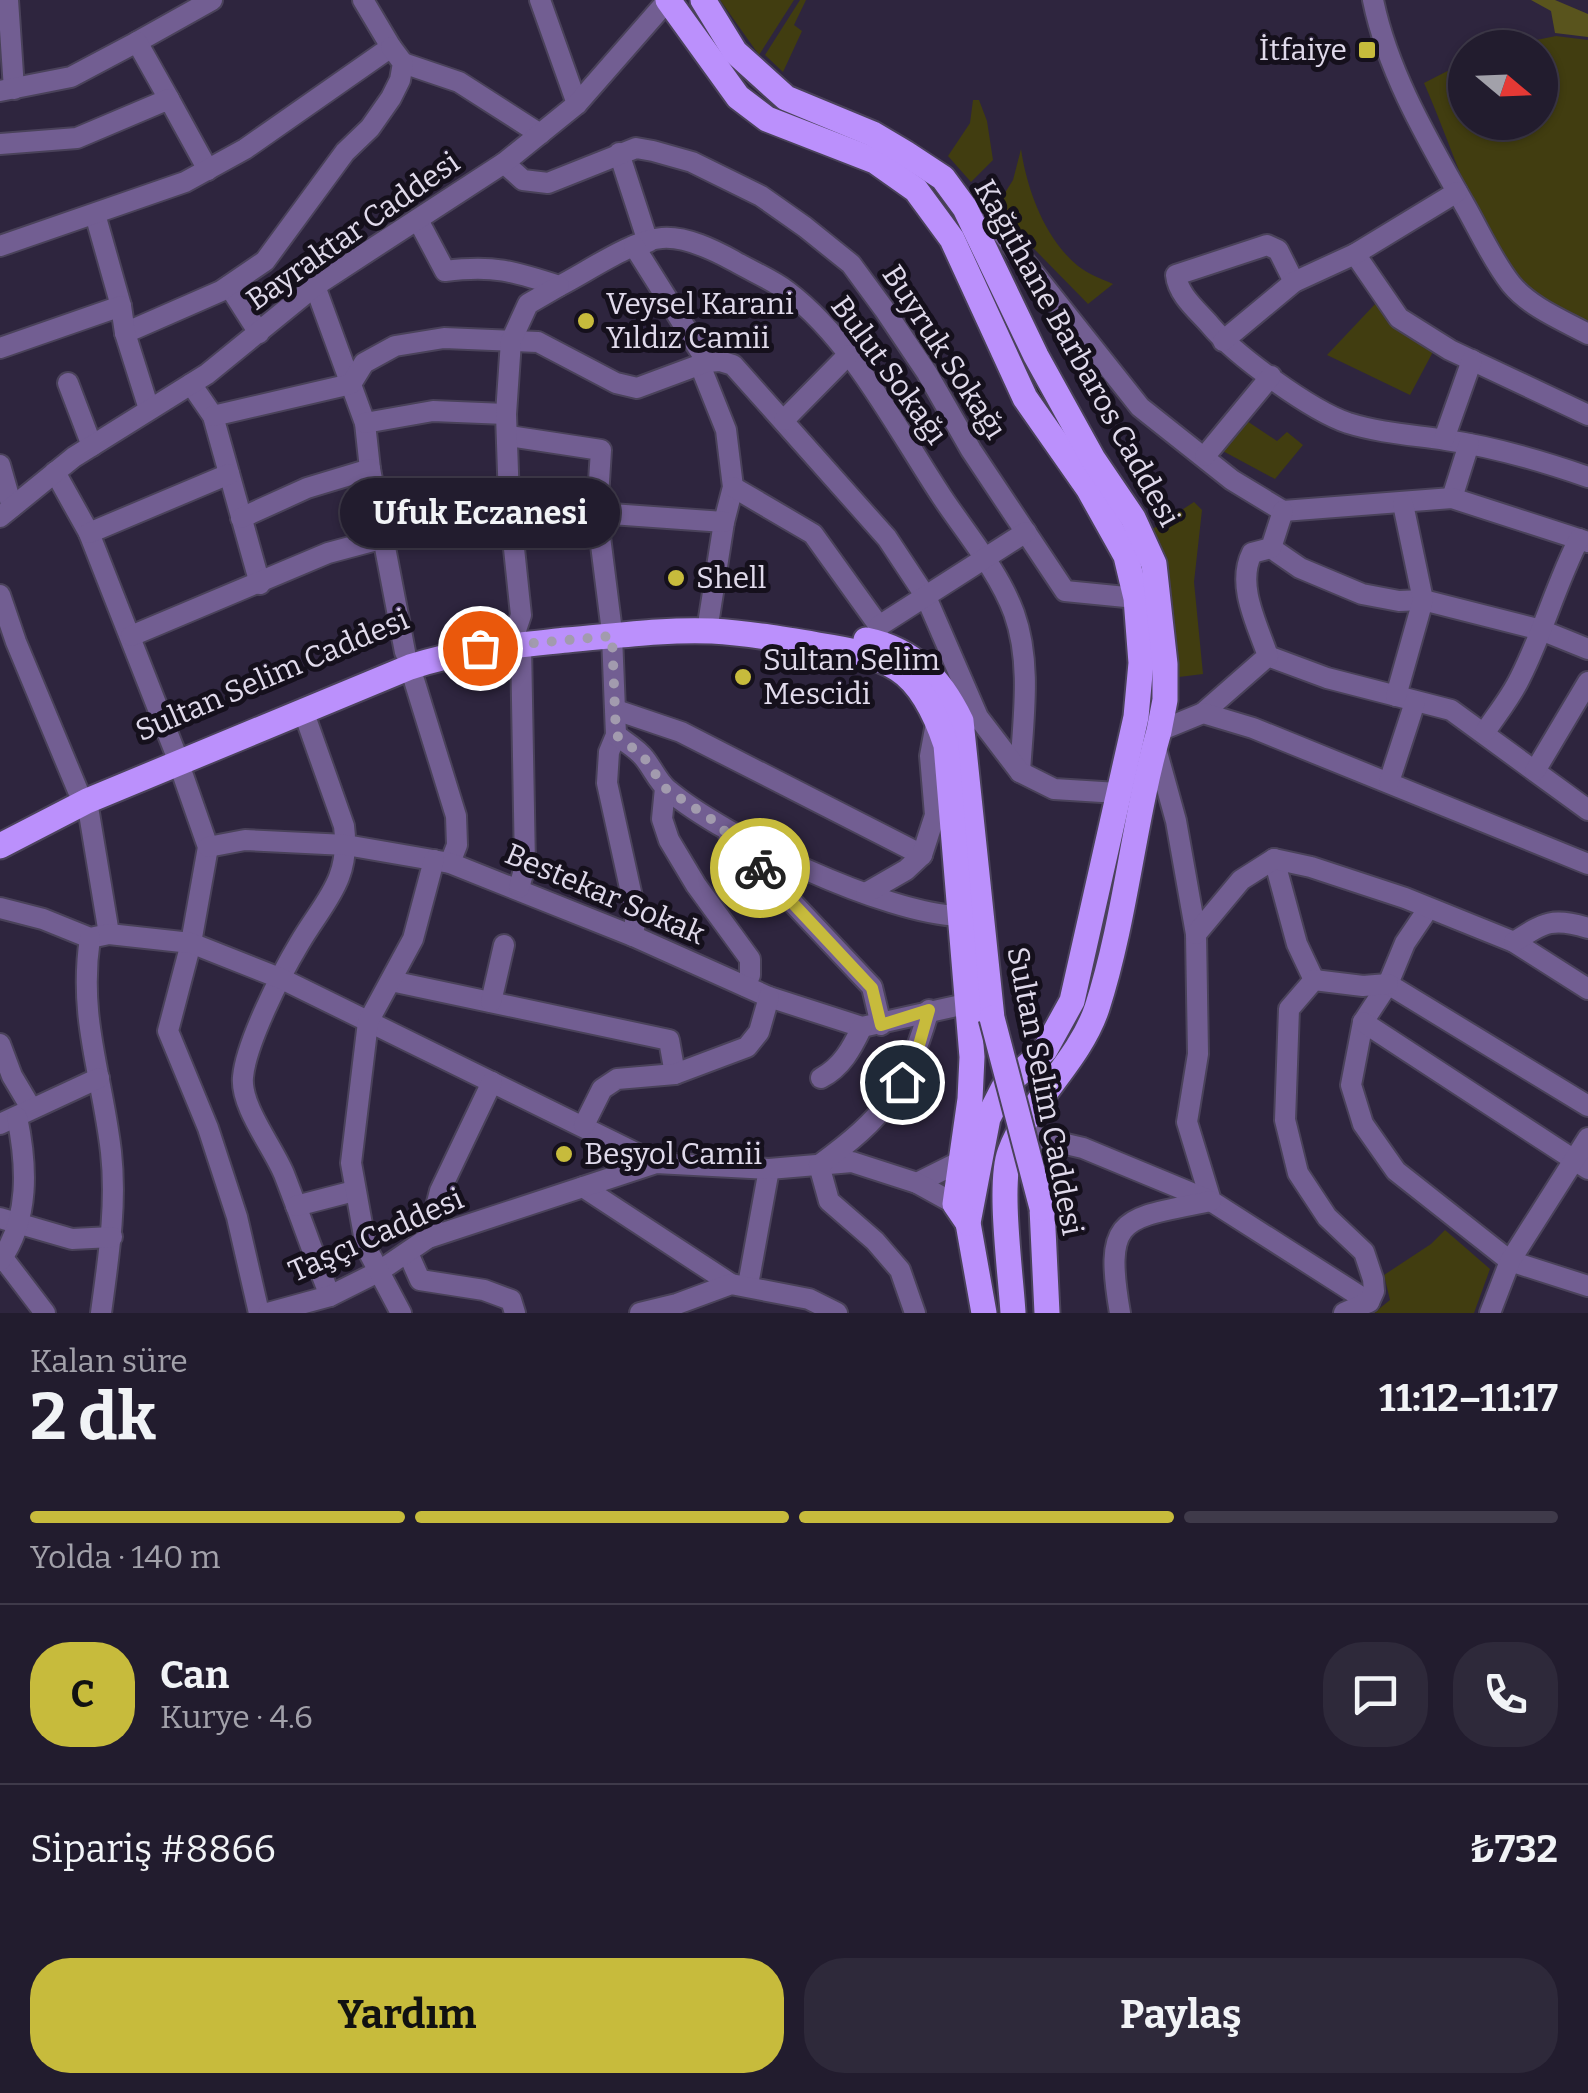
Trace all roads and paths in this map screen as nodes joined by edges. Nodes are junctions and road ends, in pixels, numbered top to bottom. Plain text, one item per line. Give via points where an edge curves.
1 (8, 0) edge
2 (212, 0) edge
3 (363, 0) edge
4 (540, 0) edge
5 (668, 0) edge
6 (702, 0) edge
7 (1373, 0) edge
8 (137, 42) junction
9 (397, 55) junction
10 (7, 90) edge
11 (169, 99) junction
12 (577, 104) junction
13 (540, 134) junction
14 (0, 144) edge
15 (619, 153) junction
16 (504, 163) junction
17 (208, 170) junction
18 (1458, 192) junction
19 (95, 214) junction
20 (418, 220) junction
21 (972, 222) junction
22 (641, 244) junction
23 (0, 246) edge
24 (1355, 254) junction
25 (1294, 282) junction
26 (229, 286) junction
27 (315, 286) junction
28 (559, 286) junction
29 (121, 306) junction
30 (125, 333) junction
31 (259, 333) junction
32 (1588, 334) edge
33 (511, 341) junction
34 (1223, 342) junction
35 (0, 348) edge
36 (848, 355) junction
37 (1472, 360) junction
38 (703, 363) junction
39 (1271, 376) junction
40 (68, 383) dead end
41 (192, 384) junction
42 (351, 384) junction
43 (150, 410) junction
44 (506, 414) junction
45 (1588, 414) edge
46 (213, 416) junction
47 (784, 420) junction
48 (364, 422) junction
49 (509, 436) junction
50 (1444, 440) junction
51 (1469, 444) junction
52 (92, 446) junction
53 (1205, 456) junction
54 (0, 465) edge
55 (370, 469) junction
56 (54, 472) junction
57 (229, 474) junction
58 (1588, 477) edge
59 (733, 487) junction
60 (1452, 498) junction
61 (1403, 504) junction
62 (1283, 511) junction
63 (6, 512) edge
64 (598, 512) junction
65 (241, 518) junction
66 (510, 518) junction
67 (724, 522) junction
68 (1026, 532) junction
69 (89, 533) junction
70 (384, 538) junction
71 (1584, 540) edge
72 (1271, 548) junction
73 (984, 561) junction
74 (260, 584) junction
75 (0, 595) edge
76 (926, 597) junction
77 (1136, 598) junction
78 (1423, 600) junction
79 (709, 624) junction
80 (612, 630) junction
81 (1541, 630) junction
82 (877, 634) junction
83 (131, 636) junction
84 (518, 638) junction
85 (1588, 649) edge
86 (1268, 656) junction
87 (408, 659) junction
88 (1588, 682) edge
89 (1406, 699) junction
90 (300, 706) junction
91 (616, 710) junction
92 (1203, 713) junction
93 (937, 718) junction
94 (1485, 732) junction
95 (616, 735) junction
96 (1157, 738) junction
97 (177, 758) junction
98 (1535, 771) junction
99 (1020, 772) junction
100 (1389, 782) junction
101 (1148, 784) junction
102 (665, 788) junction
103 (1118, 794) junction
104 (82, 796) junction
105 (1588, 810) edge
106 (717, 823) junction
107 (0, 826) edge
108 (346, 845) junction
109 (0, 846) edge
110 (208, 846) junction
111 (922, 855) junction
112 (1274, 859) junction
113 (442, 862) junction
114 (1588, 864) edge
115 (519, 888) junction
116 (866, 893) junction
117 (0, 908) edge
118 (1428, 910) junction
119 (960, 916) junction
120 (1588, 928) edge
121 (1090, 930) junction
122 (1196, 934) junction
123 (100, 936) junction
124 (633, 936) junction
125 (1116, 938) junction
126 (1514, 942) junction
127 (191, 943) junction
128 (504, 944) dead end
129 (282, 979) junction
130 (1314, 980) junction
131 (390, 981) junction
132 (1388, 984) junction
133 (744, 986) junction
134 (1588, 988) edge
135 (769, 998) junction
136 (491, 1002) junction
137 (970, 1003) junction
138 (929, 1010) junction
139 (368, 1022) junction
140 (1363, 1022) junction
141 (871, 1026) junction
142 (0, 1044) edge
143 (675, 1074) junction
144 (99, 1078) junction
145 (821, 1078) dead end
146 (492, 1082) junction
147 (1588, 1106) edge
148 (16, 1116) edge
149 (584, 1125) junction
150 (1019, 1133) junction
151 (1588, 1138) edge
152 (959, 1162) junction
153 (656, 1163) junction
154 (1581, 1163) edge
155 (820, 1165) junction
156 (769, 1169) junction
157 (917, 1183) junction
158 (583, 1188) junction
159 (354, 1191) junction
160 (1211, 1201) junction
161 (296, 1206) junction
162 (962, 1213) junction
163 (9, 1221) edge
164 (112, 1237) junction
165 (428, 1238) junction
166 (408, 1253) junction
167 (1, 1260) edge
168 (1510, 1260) junction
169 (378, 1272) junction
170 (740, 1285) junction
171 (1588, 1286) edge
172 (330, 1296) junction
173 (1369, 1302) junction
174 (790, 1303) edge
175 (681, 1309) edge
176 (46, 1313) edge
177 (101, 1313) edge
178 (259, 1313) edge
179 (268, 1313) edge
180 (401, 1313) edge
181 (515, 1313) edge
182 (640, 1313) edge
183 (837, 1313) edge
184 (914, 1313) edge
185 (984, 1313) edge
186 (1013, 1313) edge
187 (1047, 1313) edge
188 (1120, 1313) edge
189 (1344, 1313) edge
190 (1490, 1313) edge

1 - 10 street
2 - 8 street
3 - 9 street
4 - 12 street
5 - 12 street, Bayraktar Caddesi
5 - 77 main road, Kağıthane Barbaros Caddesi via 738,98 766,119 875,161 916,190 952,240 1025,398 1110,522
6 - 21 main road, Kağıthane Barbaros Caddesi via 735,52 786,98 873,134 943,178
7 - 18 street via 1416,119
8 - 10 street via 71,78
8 - 11 street
9 - 13 street via 459,82
9 - 17 street
9 - 26 street via 400,80 370,128 265,261
11 - 14 street via 77,138
11 - 17 street
12 - 13 street, Bayraktar Caddesi
13 - 16 street, Bayraktar Caddesi
15 - 16 street, Buyruk Sokağı via 548,183 524,180
15 - 22 street
15 - 68 street, Buyruk Sokağı via 636,148 692,162 762,196 851,264
16 - 20 street, Bayraktar Caddesi
17 - 19 street
18 - 24 street
18 - 32 street via 1512,286
19 - 23 street
19 - 29 street
20 - 27 street, Bayraktar Caddesi
20 - 28 street via 445,271 516,270
21 - 53 street via 1002,233 1140,407
21 - 96 main road, Kağıthane Barbaros Caddesi via 1036,356 1134,518 1154,564 1165,664
22 - 28 street
22 - 36 street, Bulut Sokağı via 663,238 700,245 784,288
22 - 38 street
24 - 25 street
24 - 37 street via 1399,318
25 - 34 street
25 - 34 street via 1278,250 1267,246 1176,275 1178,288
26 - 30 street
26 - 31 street
27 - 31 street, Bayraktar Caddesi
27 - 42 street
28 - 33 street via 528,304
29 - 30 street
29 - 35 street
30 - 43 street
31 - 41 street, Bayraktar Caddesi
33 - 38 street via 538,342 637,388
33 - 42 street via 444,338 396,346 364,363
33 - 44 street
34 - 39 street
36 - 47 street
36 - 73 street, Bulut Sokağı
37 - 45 street
37 - 50 street
38 - 47 street via 733,366
38 - 59 street via 726,430
39 - 50 street via 1345,422
39 - 53 street
40 - 52 street
41 - 43 street, Bayraktar Caddesi
41 - 46 street
42 - 46 street
42 - 48 street
43 - 52 street, Bayraktar Caddesi
44 - 48 street via 432,411
44 - 49 street
46 - 57 street
47 - 76 street via 887,538
48 - 55 street
49 - 64 street via 601,450
49 - 66 street
50 - 51 street
51 - 58 street
51 - 60 street
52 - 56 street, Bayraktar Caddesi
53 - 62 street
54 - 63 street
55 - 65 street
55 - 70 street
56 - 63 street, Bayraktar Caddesi
56 - 69 street
57 - 65 street
57 - 69 street
59 - 67 street
59 - 82 street via 813,534
60 - 61 street
60 - 71 street
61 - 62 street
61 - 78 street
62 - 72 street
64 - 66 street
64 - 67 street
64 - 80 street
65 - 74 street
66 - 70 street
66 - 84 street
67 - 79 street
68 - 73 street
68 - 77 street, Buyruk Sokağı via 1065,591
69 - 83 street
70 - 74 street via 328,553
70 - 87 street
71 - 81 street via 1557,582
72 - 78 street via 1362,594
72 - 86 street via 1252,554 1245,582
73 - 76 street
73 - 99 street, Bulut Sokağı via 1013,611 1021,642
74 - 83 street
75 - 104 street
76 - 82 street
76 - 99 street via 978,716
77 - 103 main road, Kağıthane Barbaros Caddesi via 1138,699
78 - 81 street
78 - 89 street
79 - 80 main road, Sultan Selim Caddesi
79 - 82 main road, Sultan Selim Caddesi
79 - 93 main road, Sultan Selim Caddesi via 873,658 899,670
80 - 84 main road, Sultan Selim Caddesi
80 - 91 street
81 - 85 street
81 - 94 street via 1519,681
82 - 187 main road, Sultan Selim Caddesi, bridge via 924,666 961,721 992,1018 1042,1208
83 - 97 street
84 - 87 main road, Sultan Selim Caddesi
84 - 115 street via 525,866
86 - 89 street
86 - 92 street
87 - 90 main road, Sultan Selim Caddesi
87 - 113 street via 456,816 458,845
88 - 98 street
89 - 94 street via 1452,710
89 - 100 street
90 - 97 main road, Sultan Selim Caddesi
90 - 108 street
91 - 95 street
91 - 111 street via 681,732
92 - 96 street
92 - 100 street
93 - 111 street via 930,756 935,815
93 - 119 main road, Sultan Selim Caddesi via 946,745
94 - 98 street
95 - 102 street via 643,756
95 - 124 street via 607,782 636,915
96 - 101 main road, Kağıthane Barbaros Caddesi
96 - 122 street
97 - 104 main road, Sultan Selim Caddesi
97 - 110 street
98 - 105 street
99 - 103 street via 1054,790
100 - 114 street
101 - 103 main road
101 - 125 main road, Kağıthane Barbaros Caddesi
102 - 106 street
102 - 133 street via 662,818 669,840 750,959
103 - 121 main road, Kağıthane Barbaros Caddesi
104 - 107 main road, Sultan Selim Caddesi
104 - 109 main road, Sultan Selim Caddesi
104 - 123 street
106 - 116 street
106 - 141 street via 872,988
108 - 110 street, Bestekar Sokak via 245,840
108 - 113 street, Bestekar Sokak
108 - 129 street via 338,886
110 - 127 street
111 - 116 street
112 - 118 street
112 - 122 street via 1241,880
112 - 130 street
113 - 115 street, Bestekar Sokak
113 - 131 street
115 - 124 street, Bestekar Sokak
116 - 119 street via 912,910
117 - 123 street
118 - 126 street
118 - 132 street
119 - 137 main road, Sultan Selim Caddesi
120 - 126 street via 1560,919
121 - 125 main road
121 - 162 main road, Kağıthane Barbaros Caddesi via 1072,1001 1045,1050 1004,1086 988,1118
122 - 160 street via 1198,1054 1188,1122
123 - 127 street
123 - 144 street via 84,975
124 - 133 street, Bestekar Sokak
125 - 150 main road, Kağıthane Barbaros Caddesi via 1096,1012
126 - 134 street
127 - 129 street
127 - 178 street via 168,1031 237,1216
128 - 136 street
129 - 139 street
129 - 161 street via 254,1036 243,1092
130 - 132 street
130 - 173 street via 1289,1008 1285,1120 1298,1173 1328,1218 1364,1252 1374,1278
131 - 136 street
131 - 139 street
132 - 140 street
132 - 147 street
133 - 135 street, Bestekar Sokak
135 - 141 street, Bestekar Sokak
135 - 143 street via 747,1047
136 - 143 street via 669,1040
137 - 138 street
137 - 152 main road, Sultan Selim Caddesi via 970,1099
138 - 141 street
138 - 155 street via 915,1059 889,1105
139 - 146 street
139 - 159 street via 351,1163
140 - 154 street
140 - 168 street via 1351,1085 1363,1124 1396,1170
141 - 145 street
142 - 148 street
143 - 149 street via 618,1080 602,1089
144 - 148 street
144 - 164 street via 111,1155
146 - 149 street
146 - 165 street via 440,1191
148 - 163 street via 25,1155
149 - 153 street
150 - 160 street via 1083,1148
150 - 186 main road, Kağıthane Barbaros Caddesi via 1006,1172
151 - 154 street
152 - 157 street
152 - 162 main road, Sultan Selim Caddesi
153 - 156 street, Taşçı Caddesi
153 - 158 street, Taşçı Caddesi
154 - 168 street
155 - 156 street, Taşçı Caddesi
155 - 157 street, Taşçı Caddesi via 852,1162
155 - 184 street via 829,1201 900,1270
156 - 170 street
157 - 162 street, Taşçı Caddesi
158 - 165 street, Taşçı Caddesi
158 - 170 street
159 - 161 street
159 - 169 street
160 - 173 street
160 - 188 street via 1127,1224 1113,1245
161 - 172 street
162 - 185 main road, Kağıthane Barbaros Caddesi
163 - 164 street via 72,1239
163 - 167 street
164 - 177 street
165 - 166 street, Taşçı Caddesi
166 - 169 street, Taşçı Caddesi
166 - 181 street via 420,1280 484,1290 511,1300
167 - 176 street
168 - 171 street
168 - 190 street
169 - 172 street, Taşçı Caddesi
169 - 180 street
170 - 174 street
170 - 175 street
172 - 179 street, Taşçı Caddesi
173 - 189 street
174 - 183 street via 809,1298
175 - 182 street

